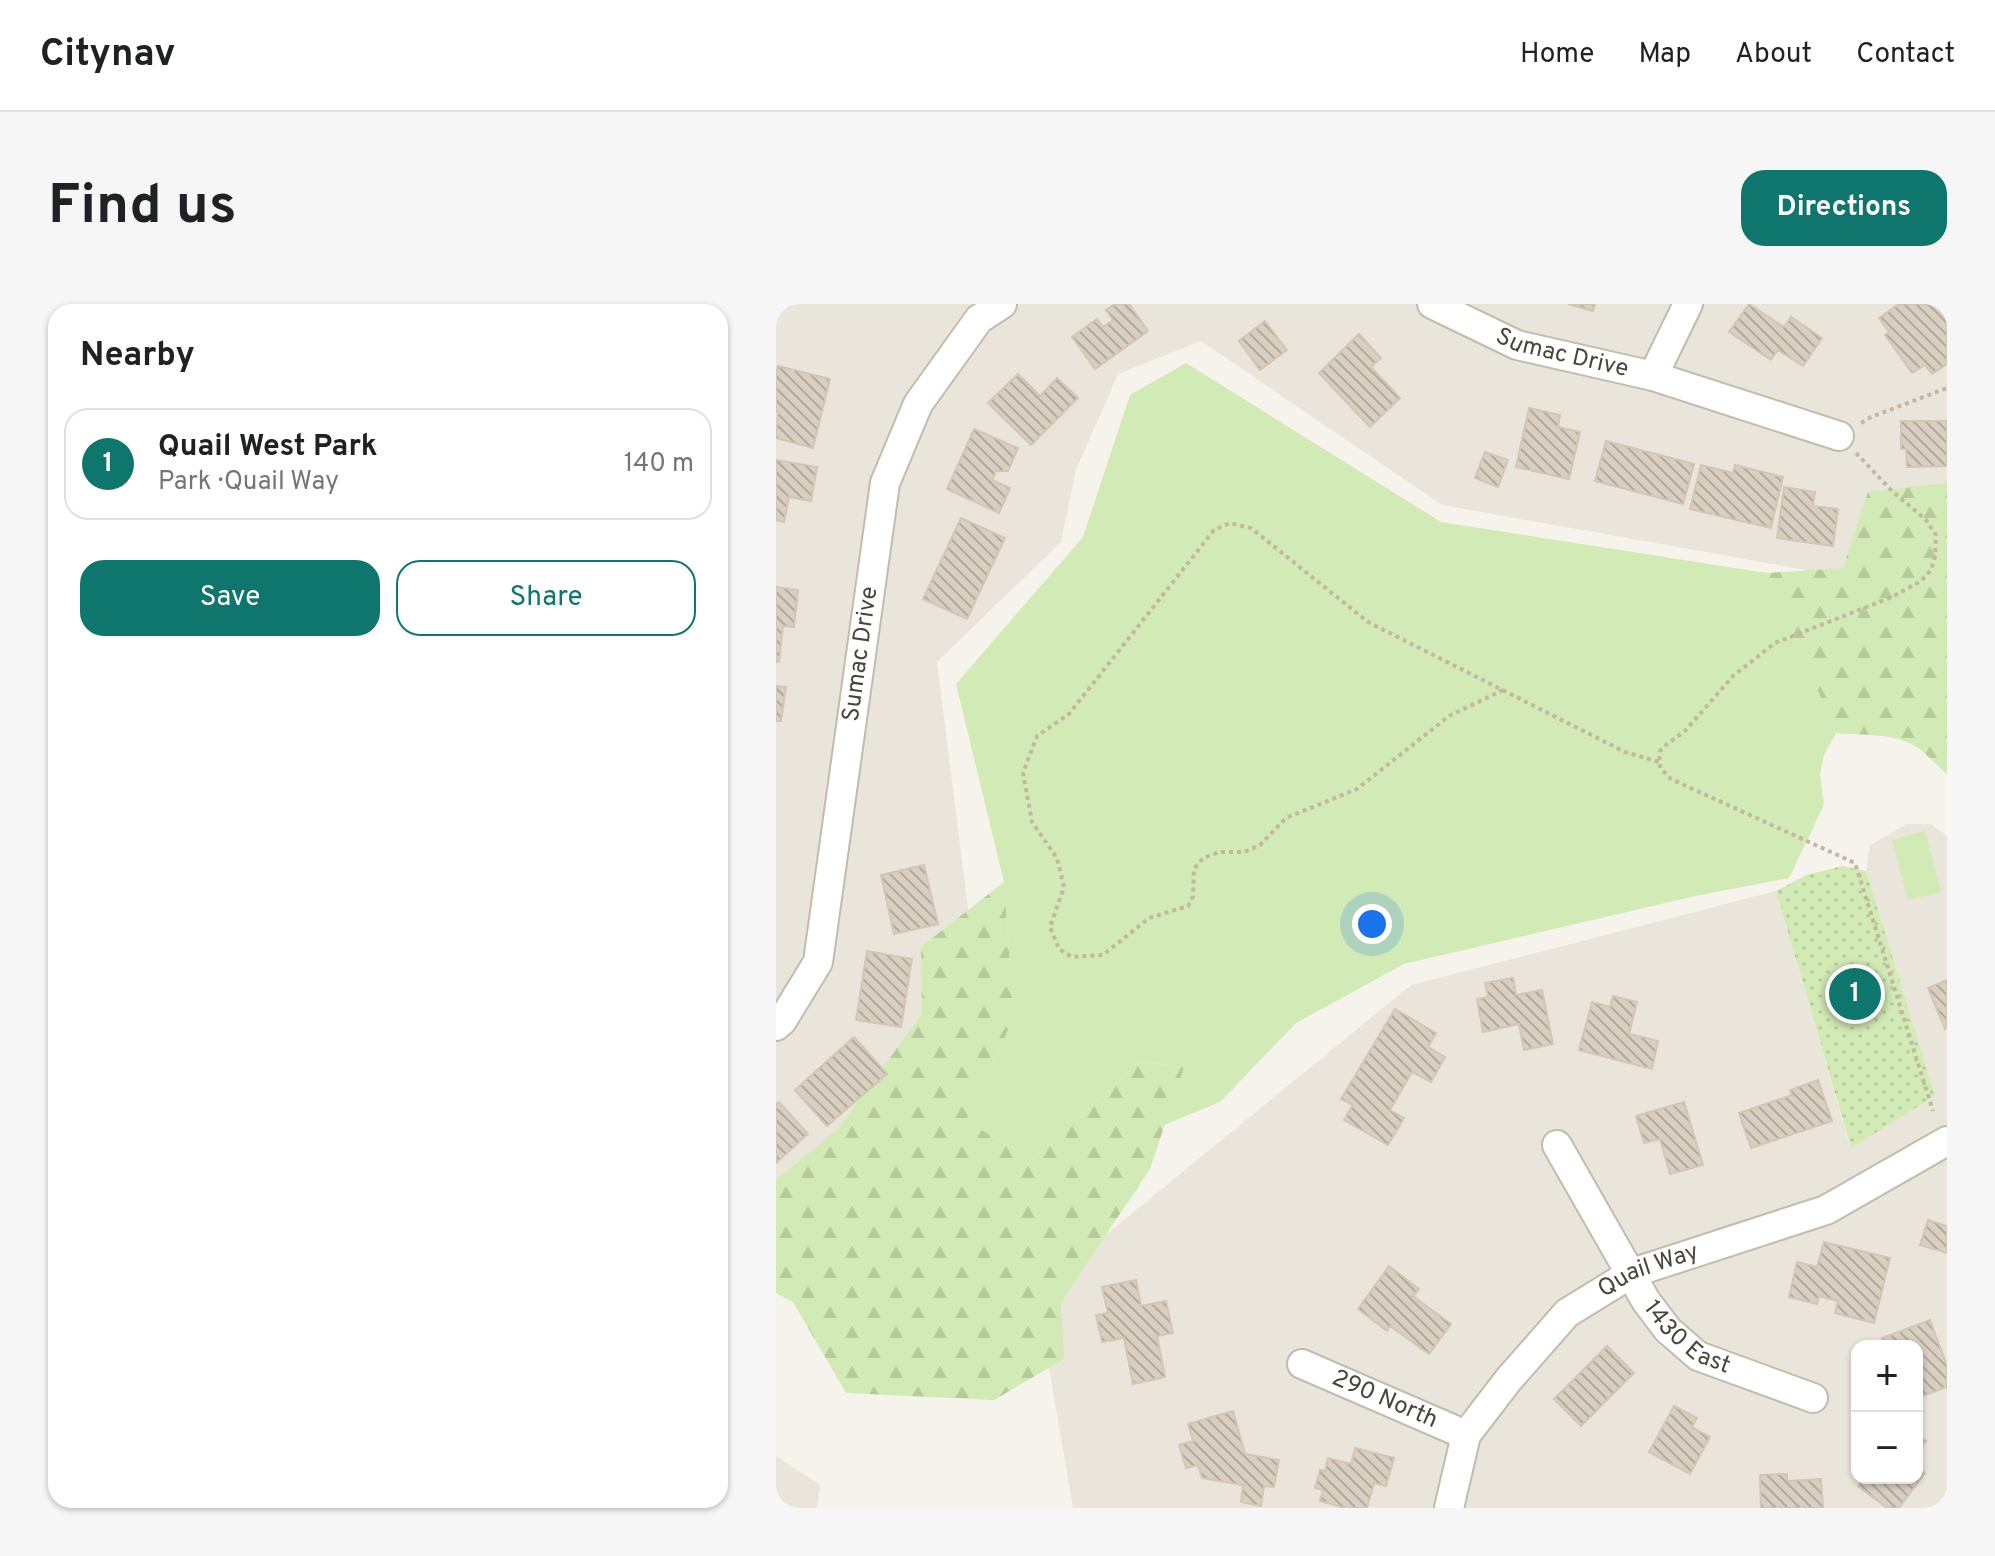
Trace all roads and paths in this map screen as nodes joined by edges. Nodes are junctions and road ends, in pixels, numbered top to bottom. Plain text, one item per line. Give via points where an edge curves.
1 (1002, 304) edge
2 (1432, 304) edge
3 (1688, 304) edge
4 (1653, 376) junction
5 (1947, 388) edge
6 (1839, 436) junction
7 (1503, 690) junction
8 (1659, 762) junction
9 (776, 1026) edge
10 (1933, 1111) dead end
11 (1947, 1141) edge
12 (1557, 1145) dead end
13 (1632, 1273) junction
14 (1302, 1364) dead end
15 (1813, 1398) dead end
16 (1466, 1435) junction
17 (1449, 1508) edge

1 - 9 street, Sumac Drive via 979,319 918,404 885,483 818,962
2 - 4 street, Sumac Drive via 1517,345
3 - 4 street, Sumac Drive
4 - 6 street, Sumac Drive
5 - 6 path via 1871,417
6 - 8 path via 1926,520 1936,535 1931,570 1892,597 1775,643 1733,676 1660,751
7 - 7 path via 1368,622 1251,528 1230,523 1214,530 1069,714 1037,736 1032,748 1023,773 1032,822 1057,858 1064,887 1050,927 1059,949 1072,957 1103,955 1149,918 1188,906 1194,869 1203,858 1260,845 1286,818 1357,789 1449,716
7 - 8 path via 1625,752
8 - 10 path via 1671,779 1855,863
11 - 13 street, Quail Way via 1826,1210
12 - 13 street, 1430 East
13 - 15 street, 1430 East via 1668,1330 1698,1356
13 - 16 street, Quail Way via 1567,1313
14 - 16 street, 290 North
16 - 17 street, Quail Way

